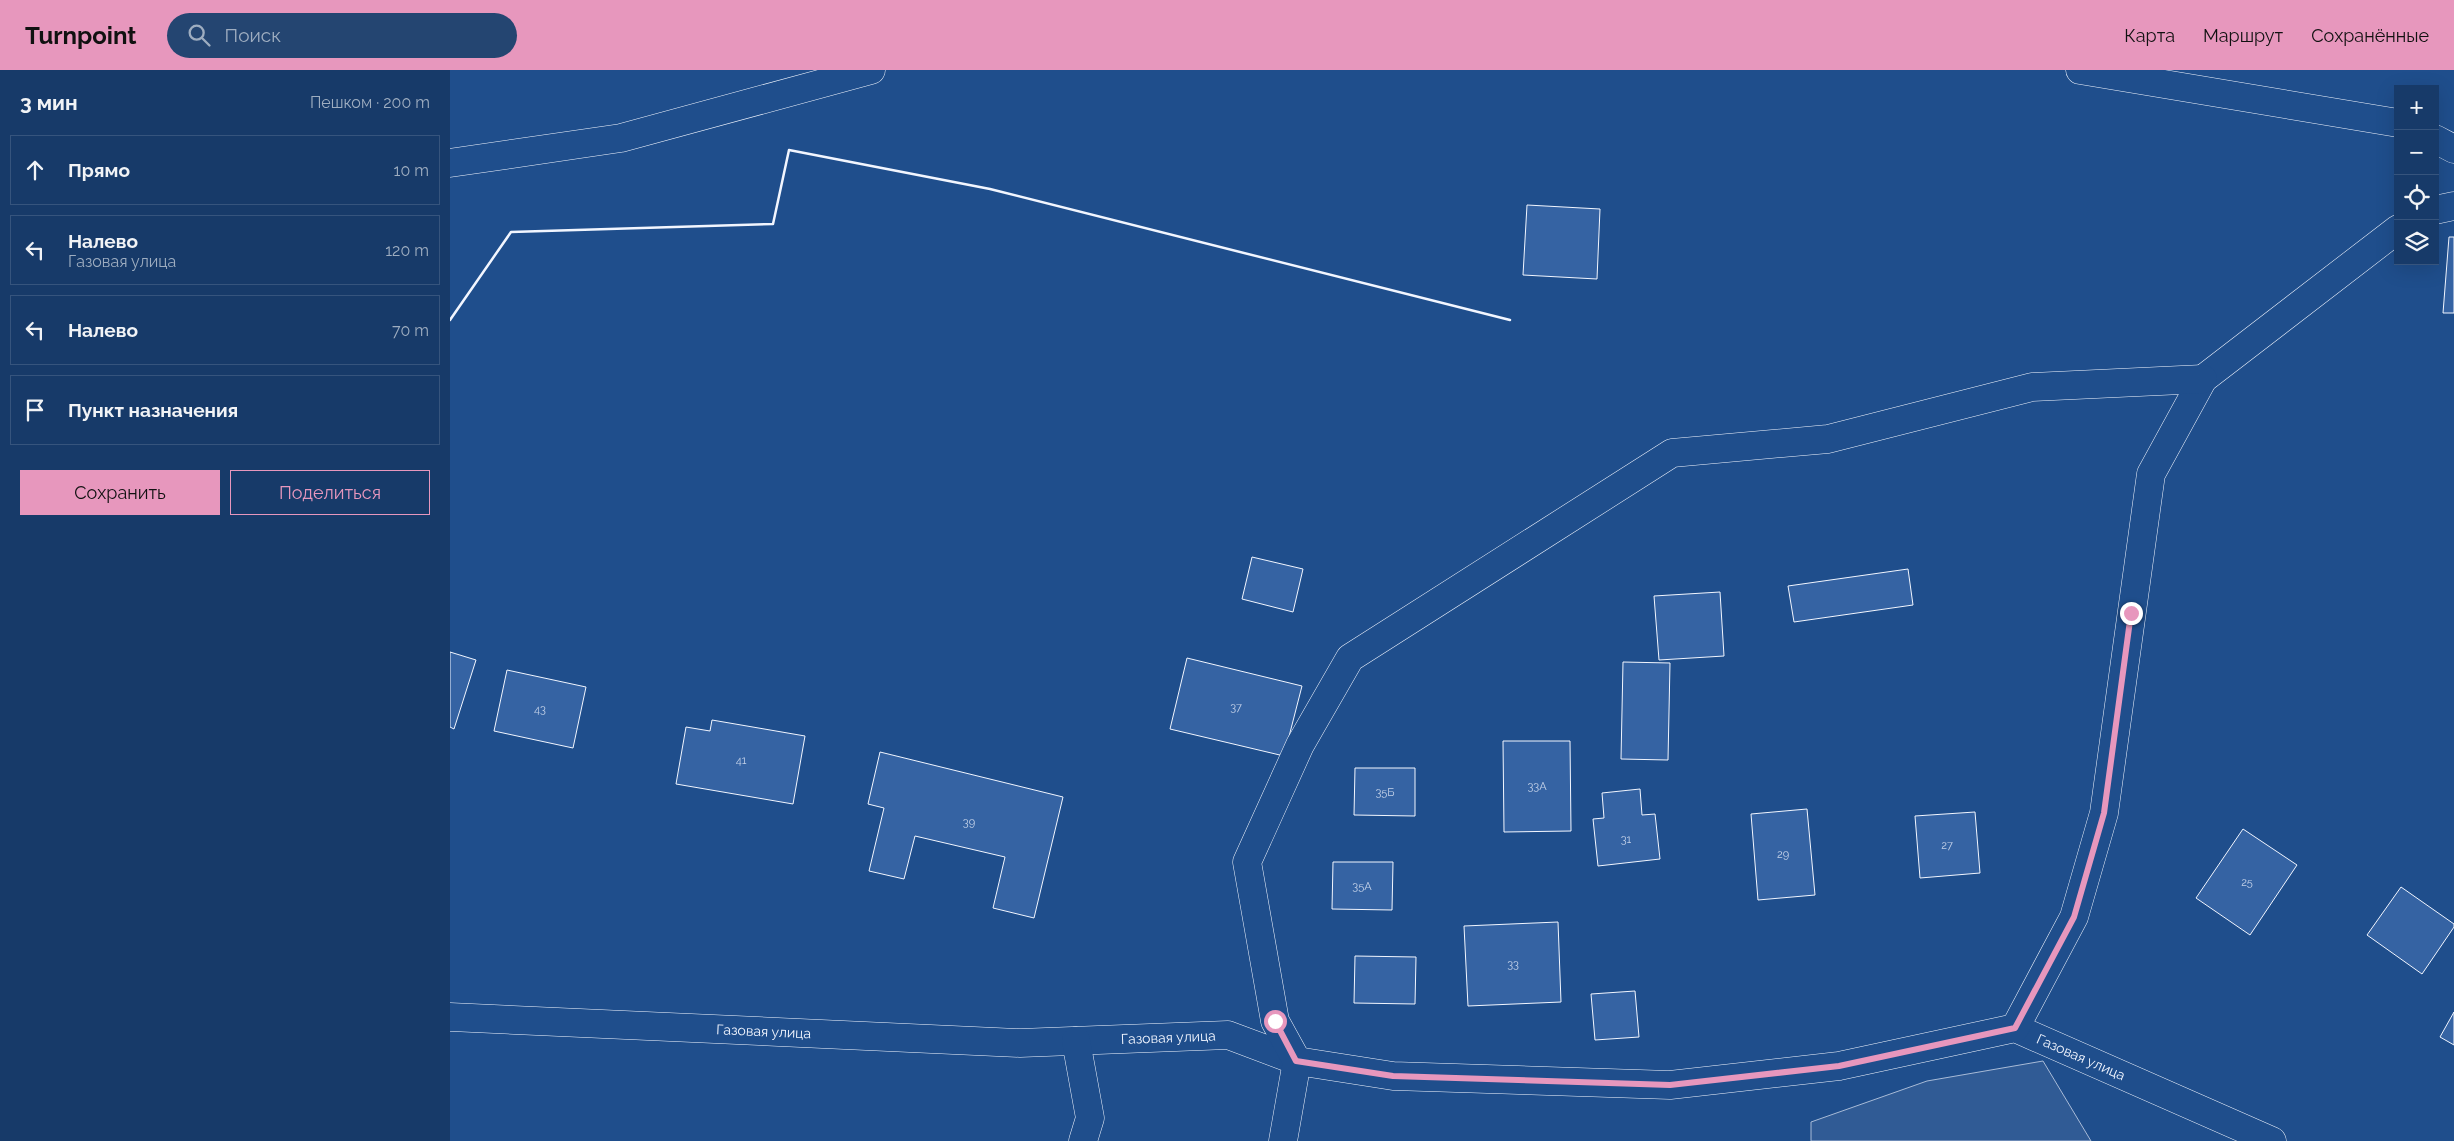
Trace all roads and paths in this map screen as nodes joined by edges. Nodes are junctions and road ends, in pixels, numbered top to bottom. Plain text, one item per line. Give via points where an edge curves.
1 (871, 70) edge
2 (2080, 70) edge
3 (2394, 122) edge
4 (2439, 141) edge
5 (2454, 149) edge
6 (450, 163) edge
7 (2454, 206) edge
8 (2439, 209) edge
9 (2394, 232) edge
10 (2203, 379) junction
11 (450, 1017) edge
12 (2015, 1028) junction
13 (1076, 1041) junction
14 (1296, 1061) junction
15 (1083, 1141) edge
16 (1282, 1141) edge
17 (2272, 1141) edge

1 - 6 street via 622,138
2 - 3 street
4 - 5 street
7 - 8 street
9 - 10 street
10 - 12 street via 2151,474 2104,813 2074,917
10 - 14 street via 2032,387 1828,439 1672,453 1350,658 1300,745 1247,862 1275,1021
11 - 13 street, Газовая улица via 1020,1043
12 - 14 street, Газовая улица via 1839,1066 1670,1085 1393,1076
12 - 17 street, Газовая улица
13 - 14 street, Газовая улица via 1228,1036
13 - 15 street via 1090,1118
14 - 16 street

